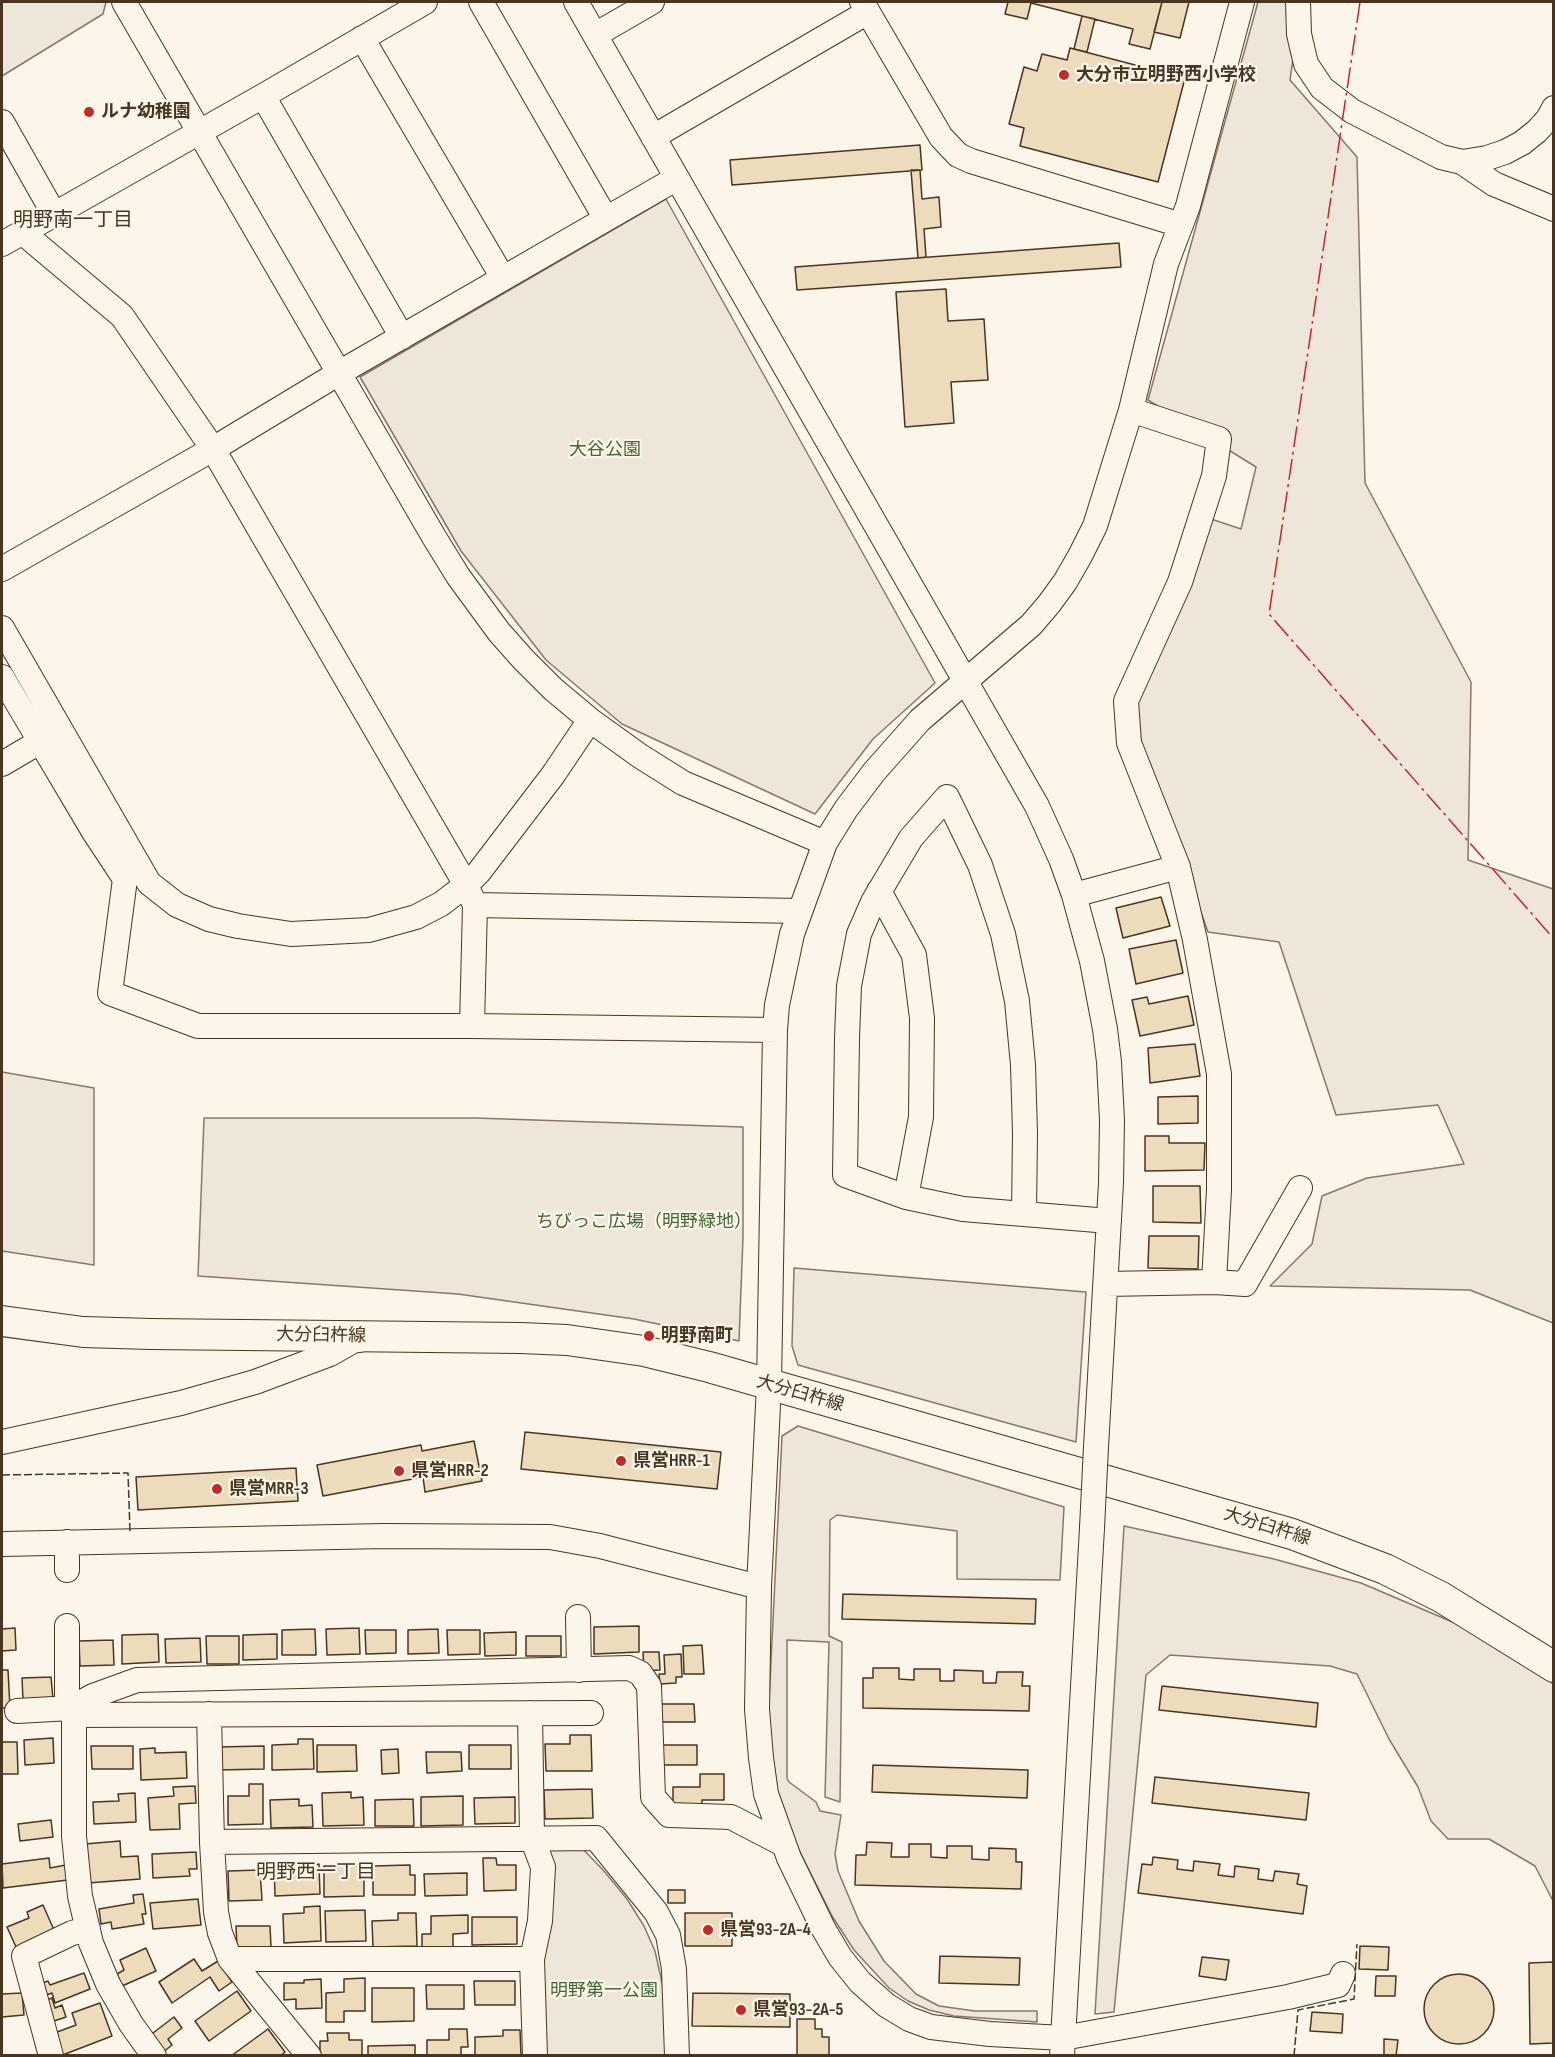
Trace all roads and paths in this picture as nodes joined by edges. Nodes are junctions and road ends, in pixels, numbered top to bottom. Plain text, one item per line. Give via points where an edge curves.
1 (124, 2) edge
2 (425, 2) edge
3 (481, 2) edge
4 (576, 2) edge
5 (652, 2) edge
6 (1242, 2) edge
7 (1298, 2) edge
8 (865, 7) edge
9 (595, 35) junction
10 (362, 38) junction
11 (263, 96) junction
12 (1554, 108) edge
13 (2, 122) edge
14 (199, 131) junction
15 (653, 137) junction
16 (1462, 162) junction
17 (677, 178) junction
18 (1554, 209) edge
19 (54, 214) junction
20 (606, 219) junction
21 (1181, 225) junction
22 (12, 238) edge
23 (504, 278) junction
24 (402, 337) junction
25 (339, 373) junction
26 (1131, 410) junction
27 (213, 449) junction
28 (2, 569) edge
29 (2, 628) edge
30 (2, 677) edge
31 (964, 681) junction
32 (590, 720) junction
33 (41, 741) junction
34 (2, 764) edge
35 (825, 843) junction
36 (1178, 867) junction
37 (133, 874) junction
38 (879, 891) junction
39 (471, 895) junction
40 (1074, 895) junction
41 (799, 911) junction
42 (472, 1026) junction
43 (776, 1030) junction
44 (1300, 1188) dead end
45 (906, 1197) junction
46 (1024, 1214) junction
47 (1108, 1221) junction
48 (1214, 1282) junction
49 (1106, 1284) junction
50 (8, 1324) edge
51 (376, 1337) junction
52 (769, 1385) junction
53 (2, 1442) edge
54 (67, 1542) junction
55 (2, 1544) edge
56 (67, 1570) dead end
57 (759, 1587) junction
58 (578, 1617) dead end
59 (67, 1626) dead end
60 (1554, 1666) edge
61 (579, 1670) junction
62 (17, 1711) dead end
63 (72, 1711) junction
64 (530, 1713) junction
65 (591, 1713) dead end
66 (209, 1714) junction
67 (532, 1838) junction
68 (212, 1842) junction
69 (783, 1844) junction
70 (88, 1929) junction
71 (230, 1959) junction
72 (532, 1959) junction
73 (1342, 1974) dead end
74 (1062, 2047) edge
75 (51, 2055) edge
76 (154, 2055) edge
77 (309, 2055) edge
78 (535, 2055) edge
79 (677, 2055) edge

1 - 14 street
2 - 10 street
3 - 20 street
4 - 9 street
5 - 9 street
6 - 21 street
7 - 16 street via 1299,34 1306,64 1322,88 1352,111 1441,157
8 - 15 street
8 - 21 street via 941,137 958,155
9 - 15 street
10 - 11 street
10 - 23 street
11 - 14 street
11 - 24 street
12 - 16 street via 1522,143 1487,158
13 - 19 street
14 - 19 street
14 - 25 street
15 - 17 street
16 - 18 street via 1494,184
17 - 20 street
17 - 31 street
19 - 22 street
20 - 23 street
21 - 26 street via 1166,264
22 - 27 street via 122,316
23 - 24 street
24 - 25 street
25 - 27 street
25 - 32 street via 476,602 523,659
26 - 31 street via 1095,526 1065,582 1031,625
26 - 36 street via 1219,439 1214,476 1180,582 1126,701 1129,743
27 - 28 street
27 - 39 street
29 - 37 street
30 - 33 street
31 - 35 street via 894,747
31 - 40 street via 1037,806
32 - 35 street via 683,783
32 - 39 street via 479,872
33 - 34 street
33 - 37 street via 94,832
35 - 41 street
36 - 40 street
36 - 48 street via 1219,1074
37 - 39 street via 177,905 209,919 291,934 369,930
37 - 42 street via 110,993 198,1026
38 - 45 street via 914,956 922,1018 921,1117
38 - 45 street via 859,934 849,986 845,1175
38 - 46 street via 911,838 947,797 980,865 1003,934 1017,1001 1023,1065
39 - 41 street
39 - 42 street
40 - 47 street via 1092,961 1108,1054 1112,1120
41 - 43 street via 781,981
42 - 43 street
43 - 52 street
44 - 48 street via 1245,1284
45 - 46 street via 963,1209
46 - 47 street
47 - 49 street
48 - 49 street
49 - 74 street, bridge
50 - 51 main road, 大分臼杵線 via 83,1332
51 - 52 main road, 大分臼杵線 via 521,1338 608,1345 677,1358
51 - 53 street via 353,1341 330,1354 255,1382 181,1403
52 - 57 street
52 - 60 main road, 大分臼杵線 via 1152,1492 1330,1547 1441,1598
54 - 55 street
54 - 56 street
54 - 57 street via 550,1537
57 - 69 street via 756,1672 761,1758 766,1794
58 - 61 street
59 - 63 street via 68,1700
61 - 63 street via 137,1680 103,1691
61 - 69 street via 629,1668 640,1673 649,1686 653,1797 669,1815 731,1817
62 - 63 street
63 - 66 street
63 - 70 street via 74,1836
64 - 65 street
64 - 66 street
64 - 67 street
66 - 68 street
67 - 68 street
67 - 72 street via 543,1867 540,1921
67 - 79 street via 596,1838 656,1912 668,1935 674,1966
68 - 71 street via 219,1933
69 - 74 street via 840,1957 886,2005 931,2027
70 - 75 street via 24,1956
70 - 76 street via 108,1984
71 - 72 street
71 - 77 street
72 - 78 street
73 - 74 street via 1338,1985

